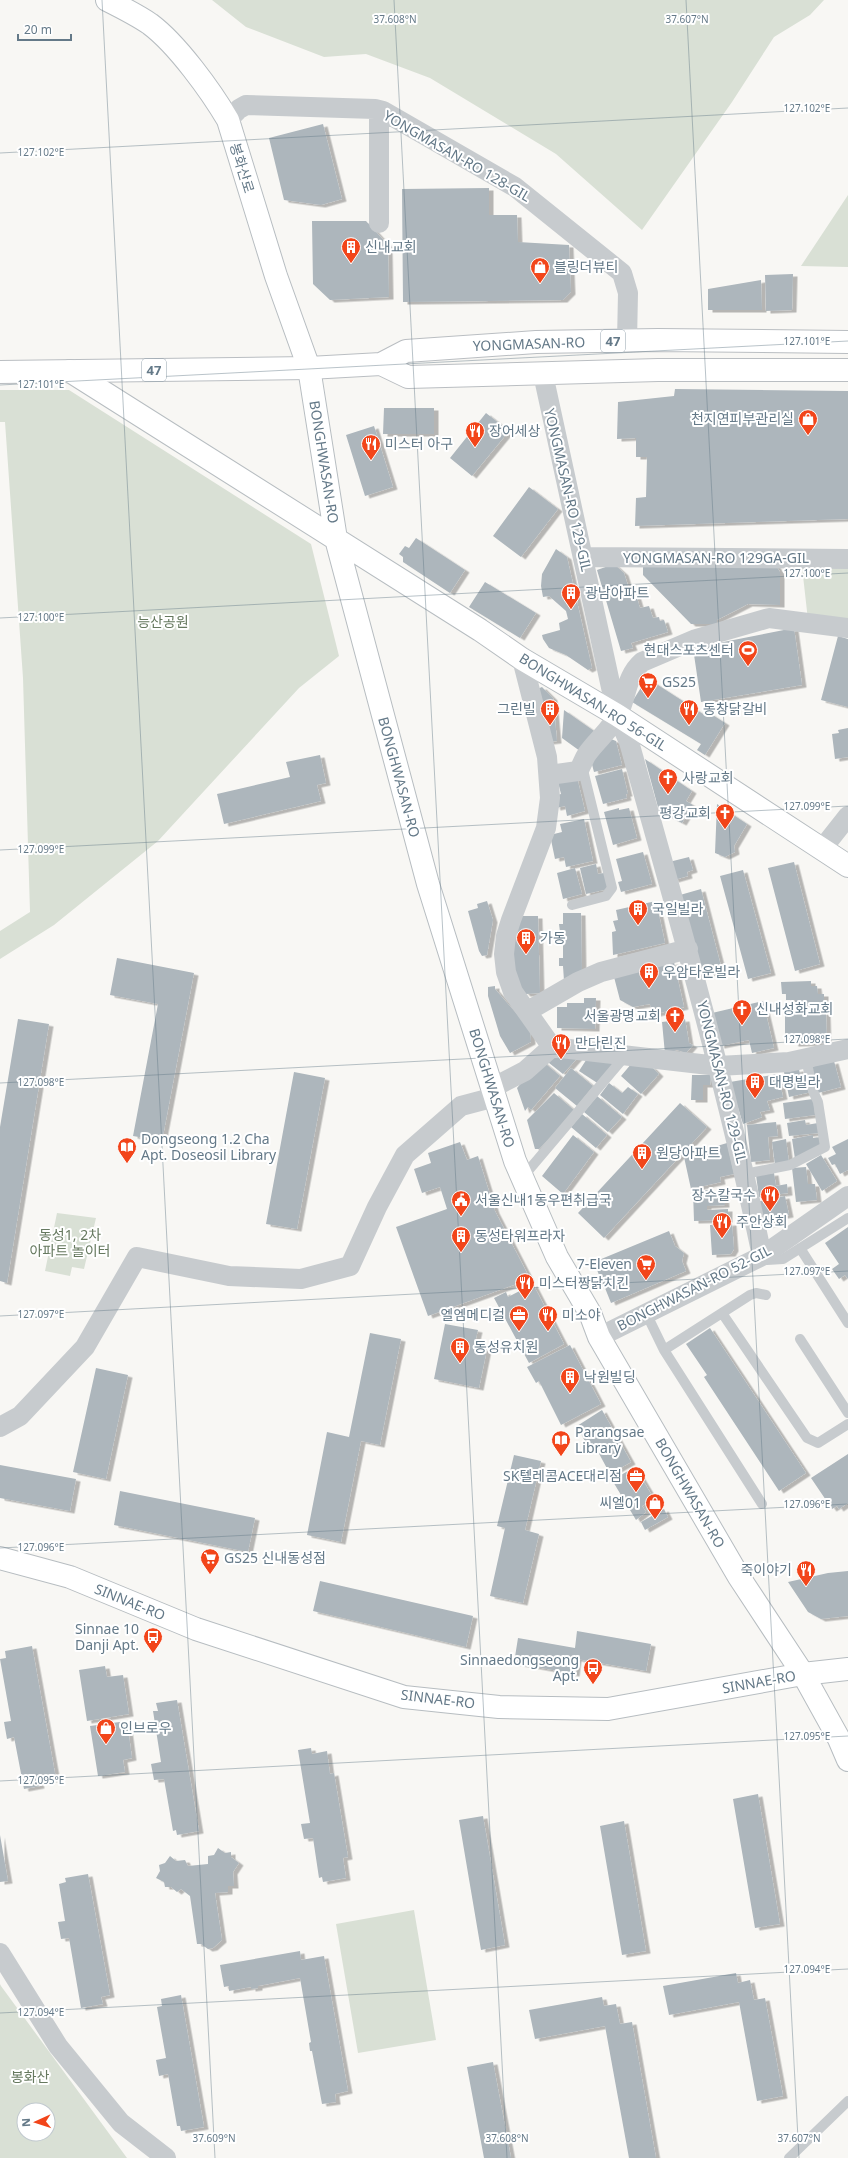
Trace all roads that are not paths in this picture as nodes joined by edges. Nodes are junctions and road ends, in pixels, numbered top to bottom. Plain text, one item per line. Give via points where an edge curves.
1 (116, 2) edge
2 (379, 110) junction
3 (228, 120) junction
4 (379, 223) dead end
5 (627, 341) junction
6 (848, 342) edge
7 (381, 364) junction
8 (309, 368) junction
9 (848, 370) edge
10 (70, 371) junction
11 (0, 372) edge
12 (543, 374) junction
13 (336, 539) junction
14 (584, 557) junction
15 (848, 559) edge
16 (848, 628) edge
17 (522, 659) junction
18 (618, 715) junction
19 (582, 766) junction
20 (549, 775) junction
21 (848, 816) edge
22 (822, 849) junction
23 (848, 866) edge
24 (572, 905) dead end
25 (688, 948) junction
26 (528, 1011) junction
27 (552, 1047) junction
28 (848, 1049) edge
29 (626, 1055) junction
30 (806, 1059) junction
31 (718, 1066) junction
32 (494, 1092) junction
33 (745, 1174) junction
34 (522, 1178) junction
35 (848, 1196) edge
36 (848, 1218) edge
37 (800, 1248) junction
38 (762, 1256) junction
39 (766, 1295) dead end
40 (646, 1313) junction
41 (722, 1313) junction
42 (848, 1323) edge
43 (599, 1337) junction
44 (800, 1339) dead end
45 (664, 1350) junction
46 (848, 1413) edge
47 (848, 1424) edge
48 (0, 1427) edge
49 (762, 1504) dead end
50 (0, 1558) edge
51 (848, 1669) edge
52 (803, 1674) junction
53 (848, 1760) edge
54 (0, 1953) edge
55 (848, 2101) edge
56 (166, 2158) edge
57 (789, 2158) edge

1 - 3 main road, 봉화산로 via 151,24 215,97
2 - 3 street, YONGMASAN-RO 128-GIL via 246,105
2 - 4 street
2 - 5 street, YONGMASAN-RO 128-GIL via 515,187 622,273 628,293
3 - 8 main road, 봉화산로 via 276,276
5 - 6 main road, YONGMASAN-RO / 47
5 - 7 main road, YONGMASAN-RO / 47 via 536,342 406,351
7 - 8 main road, YONGMASAN-RO / 47
7 - 12 main road, YONGMASAN-RO / 47 via 408,377
8 - 10 main road, YONGMASAN-RO / 47
8 - 13 main road, BONGHWASAN-RO
9 - 12 main road, YONGMASAN-RO / 47 via 658,370
10 - 11 main road, YONGMASAN-RO / 47
10 - 13 main road, BONGHWASAN-RO 56-GIL
12 - 14 street, YONGMASAN-RO 129-GIL
13 - 17 main road, BONGHWASAN-RO 56-GIL
13 - 32 main road, BONGHWASAN-RO via 428,884
14 - 15 street, YONGMASAN-RO 129GA-GIL
14 - 18 street, YONGMASAN-RO 129-GIL
16 - 18 street via 769,618 696,639 642,662 635,668
17 - 18 main road, BONGHWASAN-RO 56-GIL
17 - 20 street via 547,757
18 - 19 street via 586,756
18 - 22 main road, BONGHWASAN-RO 56-GIL
18 - 25 street, YONGMASAN-RO 129-GIL via 629,742
19 - 20 street via 578,771
19 - 24 lane via 612,888 606,896
20 - 26 street via 550,798 546,828 511,920 504,954 506,972 513,992
21 - 22 street
22 - 23 main road, BONGHWASAN-RO 56-GIL
25 - 26 street via 601,972 578,982
25 - 31 street, YONGMASAN-RO 129-GIL
26 - 27 street
27 - 29 street
27 - 32 street via 525,1071
28 - 30 street
29 - 31 street
29 - 34 lane
30 - 31 street
30 - 33 lane via 818,1102 825,1147 790,1165
31 - 33 street, YONGMASAN-RO 129-GIL
32 - 34 main road, BONGHWASAN-RO
32 - 48 street via 461,1106 405,1154 350,1266 301,1279 229,1276 137,1257 85,1347 20,1416
33 - 38 street, YONGMASAN-RO 129-GIL
34 - 43 main road, BONGHWASAN-RO via 557,1257 590,1312
35 - 38 street, BONGHWASAN-RO 52-GIL
36 - 37 lane
37 - 38 lane via 778,1260 767,1260
37 - 42 lane
38 - 40 street, BONGHWASAN-RO 52-GIL
39 - 41 lane via 750,1295
40 - 43 street, BONGHWASAN-RO 52-GIL
40 - 45 lane
41 - 45 lane
41 - 47 lane via 807,1438 818,1443
43 - 52 main road, BONGHWASAN-RO via 739,1577
44 - 46 lane
45 - 49 lane
50 - 52 main road, SINNAE-RO via 70,1577 196,1628 404,1697 499,1707 608,1709
51 - 52 main road, SINNAE-RO
52 - 53 main road, BONGHWASAN-RO
54 - 56 street via 58,2046 121,2123
55 - 57 lane

